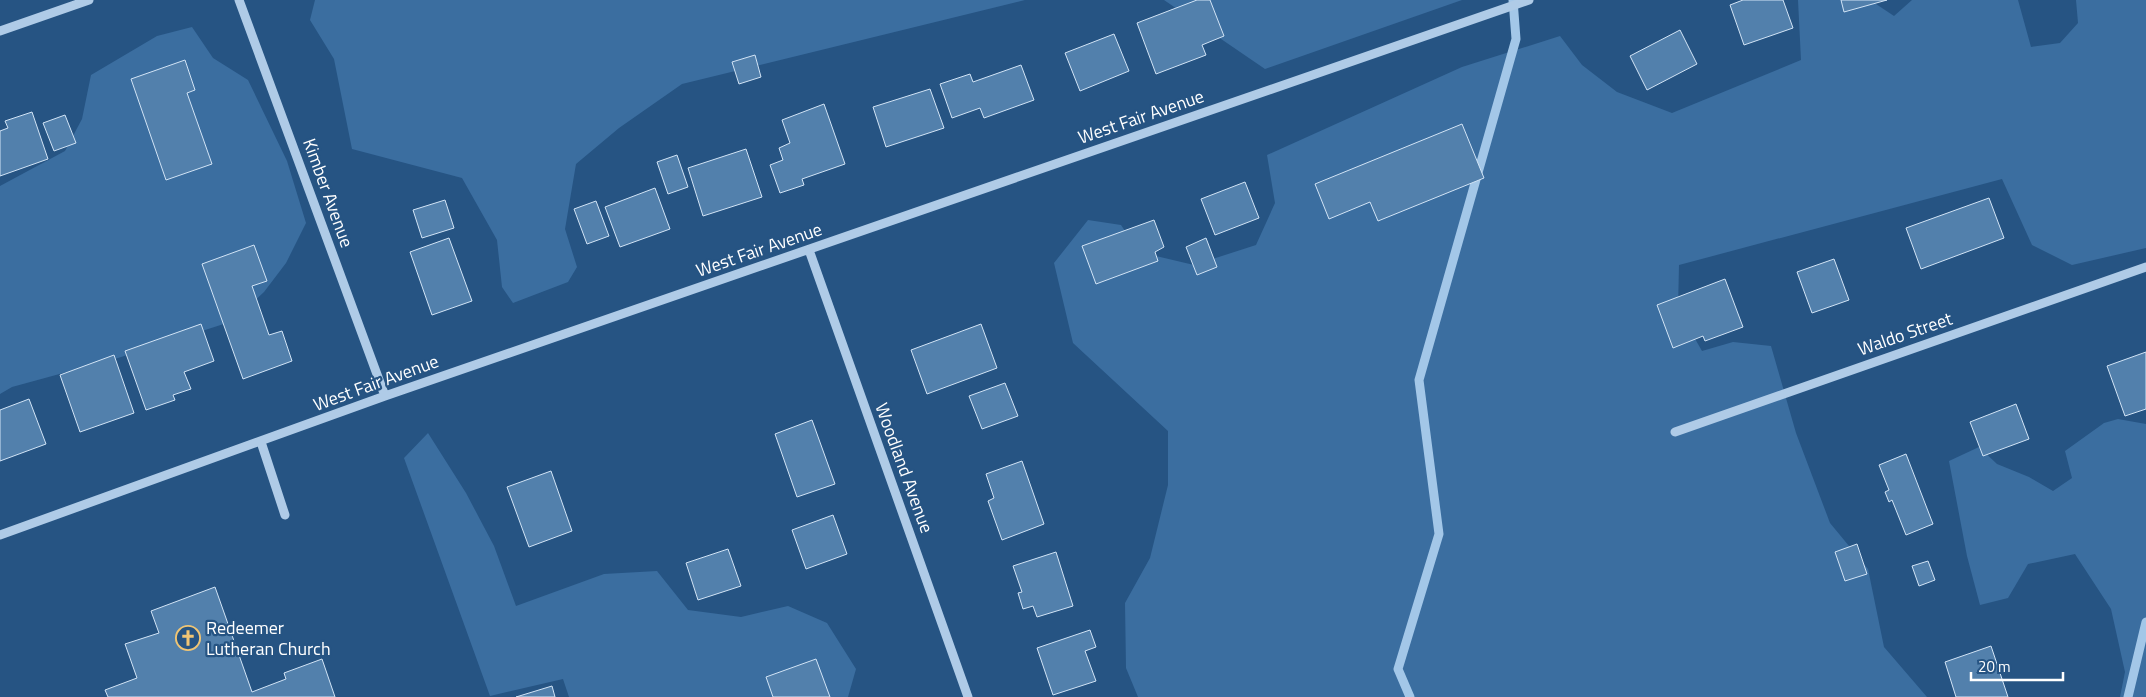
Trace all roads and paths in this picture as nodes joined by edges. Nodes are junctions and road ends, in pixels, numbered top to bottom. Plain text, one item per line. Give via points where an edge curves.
1 (89, 0) edge
2 (239, 0) edge
3 (1529, 0) edge
4 (0, 31) edge
5 (809, 250) junction
6 (2146, 267) edge
7 (386, 396) junction
8 (1675, 432) dead end
9 (261, 442) junction
10 (285, 515) dead end
11 (0, 535) edge
12 (968, 697) edge

1 - 4 street
2 - 7 street, Kimber Avenue
3 - 5 street, West Fair Avenue
5 - 7 street, West Fair Avenue
5 - 12 street, Woodland Avenue
6 - 8 street, Waldo Street
7 - 9 street, West Fair Avenue
9 - 10 street
9 - 11 street, West Fair Avenue

